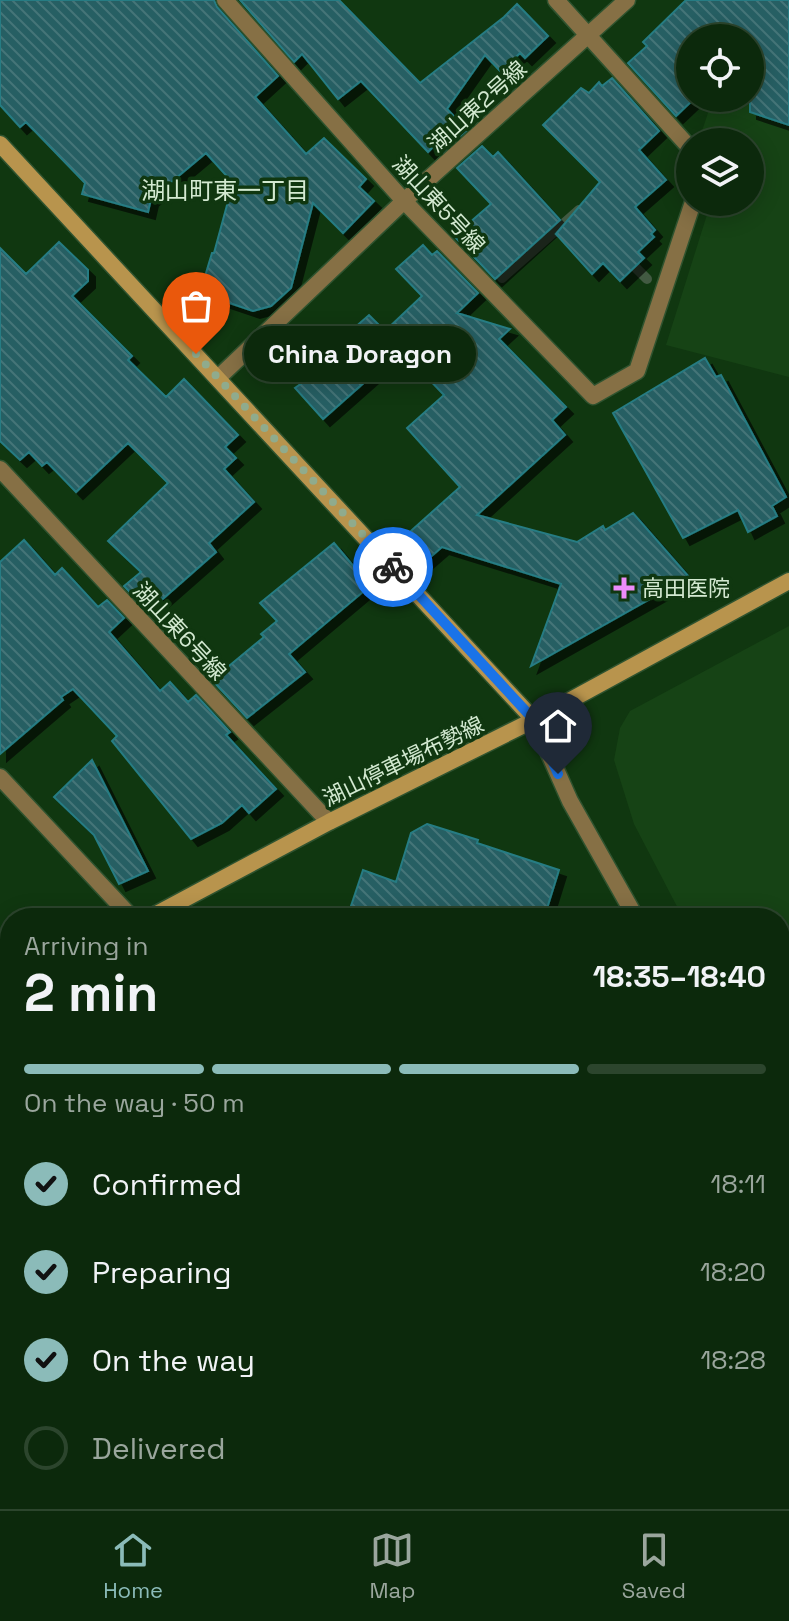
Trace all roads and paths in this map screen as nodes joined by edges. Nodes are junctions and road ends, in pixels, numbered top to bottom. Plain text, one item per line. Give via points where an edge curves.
1 (225, 0) edge
2 (556, 0) edge
3 (627, 0) edge
4 (588, 35) junction
5 (676, 132) edge
6 (0, 144) edge
7 (404, 201) junction
8 (688, 216) edge
9 (218, 378) junction
10 (0, 469) edge
11 (789, 581) edge
12 (534, 720) junction
13 (0, 777) edge
14 (329, 822) junction
15 (123, 908) edge
16 (168, 908) edge
17 (630, 908) edge

1 - 7 street, 湖山東5号線
2 - 4 street
3 - 4 street, 湖山東2号線
4 - 5 street
4 - 7 street, 湖山東2号線
6 - 9 main road
7 - 8 street, 湖山東5号線 via 593,396 637,371
7 - 9 street, 湖山東2号線
9 - 12 main road
10 - 14 street, 湖山東6号線
11 - 12 main road, 湖山停車場布勢線
12 - 14 main road, 湖山停車場布勢線
12 - 17 street via 570,801
13 - 15 street
14 - 16 main road, 湖山停車場布勢線

